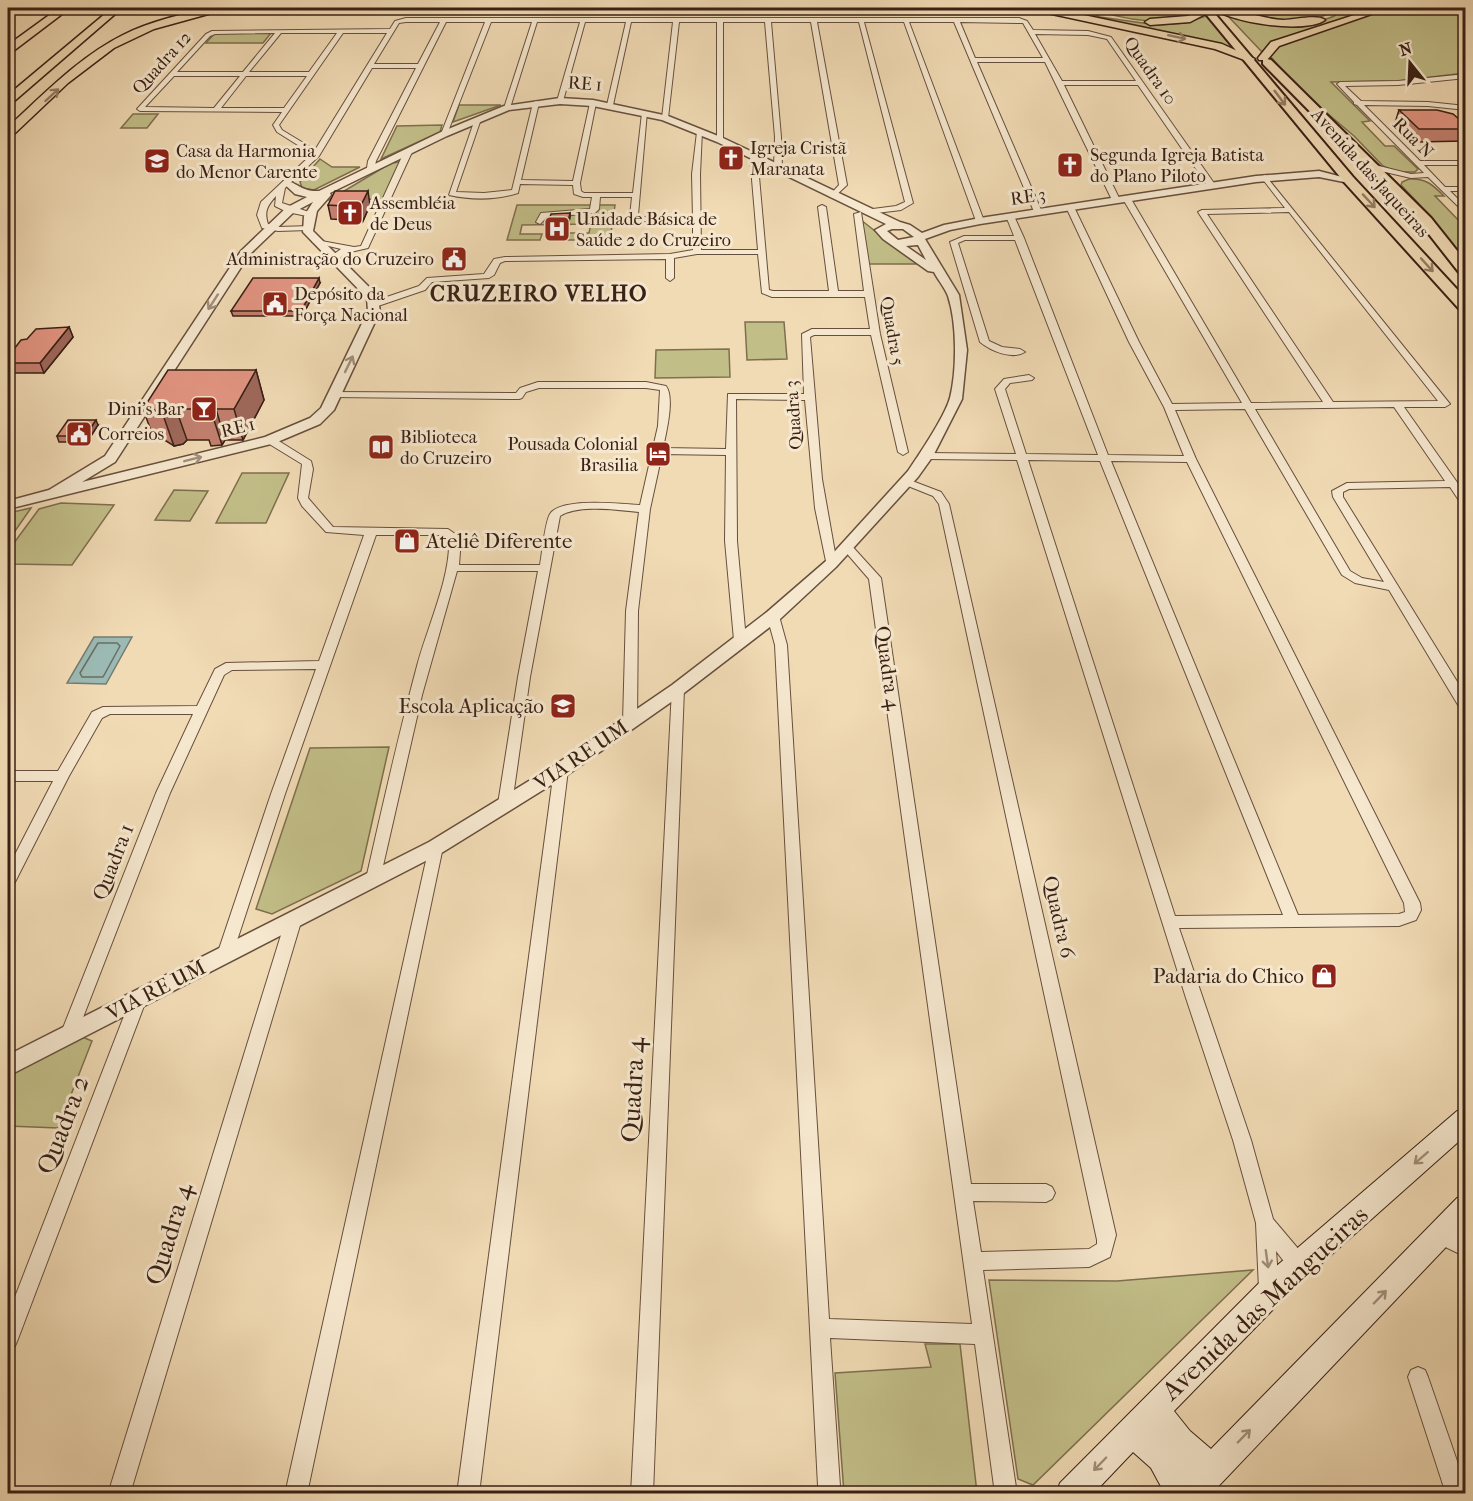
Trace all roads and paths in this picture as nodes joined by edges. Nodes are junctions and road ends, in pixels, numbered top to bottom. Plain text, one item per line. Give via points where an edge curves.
1 (65, 8) edge
2 (117, 8) edge
3 (225, 8) edge
4 (1038, 8) edge
5 (1088, 8) edge
6 (1212, 8) edge
7 (1384, 8) edge
8 (1336, 11) dead end
9 (102, 20) junction
10 (444, 20) junction
11 (489, 20) junction
12 (535, 20) junction
13 (583, 20) junction
14 (629, 20) junction
15 (676, 20) junction
16 (720, 20) junction
17 (768, 20) junction
18 (814, 20) junction
19 (861, 20) junction
20 (906, 20) junction
21 (956, 20) junction
22 (82, 24) dead end
23 (280, 31) junction
24 (341, 31) junction
25 (392, 31) junction
26 (1030, 32) junction
27 (1240, 33) dead end
28 (41, 39) dead end
29 (12, 47) edge
30 (1256, 56) junction
31 (972, 60) junction
32 (1046, 60) junction
33 (371, 66) junction
34 (420, 66) junction
35 (173, 74) junction
36 (243, 74) junction
37 (313, 74) junction
38 (1466, 76) edge
39 (1060, 83) junction
40 (1139, 83) junction
41 (1398, 83) junction
42 (1405, 90) dead end
43 (1412, 97) dead end
44 (8, 101) edge
45 (560, 101) junction
46 (536, 103) junction
47 (593, 103) junction
48 (1356, 103) junction
49 (1419, 104) junction
50 (610, 105) junction
51 (507, 108) junction
52 (1466, 108) edge
53 (215, 110) junction
54 (287, 110) junction
55 (645, 113) junction
56 (1295, 117) junction
57 (665, 118) junction
58 (478, 119) junction
59 (1325, 119) junction
60 (700, 132) junction
61 (8, 133) edge
62 (444, 134) junction
63 (720, 140) junction
64 (408, 152) junction
65 (1326, 152) junction
66 (316, 154) junction
67 (754, 156) junction
68 (1416, 163) junction
69 (1466, 163) edge
70 (1371, 166) junction
71 (778, 167) junction
72 (370, 168) junction
73 (1429, 175) junction
74 (1411, 176) junction
75 (1263, 179) junction
76 (1348, 180) junction
77 (517, 182) junction
78 (576, 183) junction
79 (1388, 184) junction
80 (286, 185) junction
81 (1212, 186) junction
82 (333, 189) junction
83 (1443, 189) junction
84 (1466, 189) edge
85 (320, 194) junction
86 (596, 195) junction
87 (635, 195) junction
88 (833, 196) junction
89 (1121, 200) junction
90 (822, 207) dead end
91 (1070, 207) junction
92 (290, 210) junction
93 (1291, 210) junction
94 (1038, 212) junction
95 (1466, 212) edge
96 (863, 213) junction
97 (309, 215) junction
98 (1010, 216) junction
99 (696, 220) junction
100 (980, 221) junction
101 (1426, 221) junction
102 (540, 222) dead end
103 (1389, 222) junction
104 (901, 226) junction
105 (948, 227) junction
106 (270, 228) junction
107 (308, 228) junction
108 (880, 230) junction
109 (1020, 238) junction
110 (920, 239) junction
111 (316, 242) junction
112 (897, 243) junction
113 (354, 249) junction
114 (697, 252) junction
115 (762, 252) junction
116 (670, 256) junction
117 (333, 259) junction
118 (1466, 272) edge
119 (939, 274) junction
120 (670, 278) dead end
121 (834, 294) junction
122 (868, 294) junction
123 (374, 301) junction
124 (1466, 308) edge
125 (877, 332) junction
126 (1020, 352) dead end
127 (1029, 378) dead end
128 (334, 394) junction
129 (810, 398) junction
130 (1330, 405) junction
131 (1397, 405) junction
132 (1249, 406) junction
133 (1170, 407) junction
134 (270, 440) junction
135 (657, 451) junction
136 (730, 452) junction
137 (903, 452) dead end
138 (926, 456) junction
139 (1104, 457) junction
140 (1023, 458) junction
141 (110, 459) junction
142 (1191, 459) junction
143 (136, 473) junction
144 (907, 482) junction
145 (1452, 484) junction
146 (52, 495) junction
147 (1466, 503) edge
148 (8, 506) edge
149 (645, 509) junction
150 (371, 532) junction
151 (847, 547) junction
152 (831, 564) junction
153 (451, 568) junction
154 (544, 568) junction
155 (1394, 587) junction
156 (773, 616) junction
157 (740, 640) junction
158 (324, 665) junction
159 (678, 689) junction
160 (1466, 707) edge
161 (203, 710) junction
162 (630, 722) junction
163 (561, 770) junction
164 (8, 776) edge
165 (62, 776) junction
166 (505, 804) junction
167 (436, 847) junction
168 (373, 879) junction
169 (8, 882) edge
170 (293, 922) junction
171 (1171, 922) junction
172 (1293, 922) junction
173 (225, 955) junction
174 (139, 998) junction
175 (69, 1033) junction
176 (8, 1066) edge
177 (1466, 1119) edge
178 (962, 1192) junction
179 (1046, 1193) dead end
180 (1466, 1207) edge
181 (1264, 1223) junction
182 (1453, 1241) edge
183 (972, 1261) junction
184 (1299, 1265) junction
185 (1268, 1294) junction
186 (819, 1328) junction
187 (982, 1334) junction
188 (8, 1339) edge
189 (1418, 1377) dead end
190 (1155, 1407) junction
191 (1128, 1434) junction
192 (1213, 1468) junction
193 (1009, 1491) edge
194 (118, 1494) edge
195 (296, 1494) edge
196 (468, 1494) edge
197 (642, 1494) edge
198 (827, 1494) edge
199 (1071, 1494) edge
200 (1181, 1494) edge
201 (1189, 1494) edge
202 (1457, 1494) edge

1 - 29 highway via 56,21
2 - 9 highway
61 -> 3 highway via 97,56 128,37
4 -> 30 highway
5 - 6 highway via 1105,16 1155,23 1190,19
6 - 8 highway via 1281,22 1316,21
6 - 27 main road
6 - 30 main road
7 - 30 highway via 1275,44
9 - 22 highway
9 - 44 highway via 65,43
10 - 11 street
10 - 25 street via 406,20 397,22
10 - 34 street
11 - 12 street
11 - 62 street
12 - 13 street
12 - 51 street
13 - 14 street
13 - 45 street
14 - 15 street
14 - 50 street
15 - 16 street
15 - 57 street
16 - 17 street
16 - 63 street
17 - 18 street
17 - 71 street
18 - 19 street
18 - 88 street via 843,185
19 - 20 street
19 - 96 street via 909,203
20 - 21 street
20 - 100 street
21 - 26 street via 1020,20
21 - 31 street
23 - 24 street, Quadra 12
23 - 35 street, Quadra 12 via 210,33
23 - 36 street
24 - 25 street, Quadra 12
24 - 37 street
25 - 33 street
26 - 32 street
26 - 40 street, Quadra 10 via 1083,32 1107,37
28 - 29 highway
30 -> 56 main road, Avenida das Jaqueiras
30 - 59 main road, Avenida das Jaqueiras
31 - 32 street
31 - 94 street
32 - 39 street
33 - 34 street
33 - 66 street
34 - 72 street
35 - 36 street
35 - 53 street, Quadra 12 via 140,110
36 - 37 street
36 - 53 street
37 - 54 street
38 - 41 street
39 - 40 street
39 - 89 street
40 - 81 street, Quadra 10
41 - 42 street
41 - 48 street, Rua N via 1340,86
43 - 49 street
45 - 46 street, RE 1
45 - 47 street, RE 1
46 - 51 street, RE 1
46 - 77 street
47 - 50 street, RE 1
47 - 78 street
48 - 49 street
48 - 68 street, Rua N
49 - 52 street
50 - 55 street, RE 1
51 - 58 street, RE 1
53 - 54 street, Quadra 12
54 - 66 street via 277,129
55 - 57 street, RE 1
55 - 87 street
56 - 59 main road
56 - 65 main road, Avenida das Jaqueiras
57 - 60 street, RE 1
58 - 62 street, RE 1
58 - 77 street via 453,194 511,193
59 - 70 main road, Avenida das Jaqueiras
60 - 63 street, RE 1
60 - 99 street
62 - 64 street, RE 1
63 - 67 street, RE 1
64 - 72 street, RE 1
64 - 113 street via 364,248
65 - 75 street, RE 3 via 1320,164
65 - 76 main road, Avenida das Jaqueiras
66 - 80 street
67 - 71 street, RE 1
67 - 115 street
68 - 69 street
68 - 73 street, Rua N
70 - 74 street
70 - 79 main road, Avenida das Jaqueiras
71 - 88 street, RE 1
72 - 82 street, RE 1
73 - 74 street
73 - 83 street, Rua N
74 - 79 street
75 - 76 street, RE 3 via 1320,174
75 - 81 street, RE 3
75 - 93 street
76 -> 103 main road, Avenida das Jaqueiras
77 - 78 street
78 - 86 street via 578,194
79 - 101 main road, Avenida das Jaqueiras
80 - 85 street via 303,194
80 - 92 street via 277,201
80 - 106 street via 264,204 261,214 265,226
81 - 89 street, RE 3
82 - 85 street, RE 1
82 - 97 street, RE 1
83 - 84 street
83 - 95 street, Rua N
85 - 92 street, RE 1
86 - 87 street
86 - 102 street via 592,211 544,215
87 - 99 street via 635,217
88 - 96 street, RE 1
89 - 91 street, RE 3
89 - 132 street
90 - 121 street
91 - 94 street, RE 3
91 - 133 street via 1134,342
92 - 97 street
92 - 106 street, RE 1
93 - 130 street via 1202,212
93 - 131 street via 1445,404
94 - 98 street, RE 3
96 - 104 street, RE 1
96 - 108 street, RE 1
96 - 122 street, Quadra 5
97 - 107 street
98 - 100 street, RE 3
98 - 109 street
99 - 114 street
100 - 105 street, RE 3
101 - 103 main road via 1406,226
101 - 118 main road, Avenida das Jaqueiras
103 -> 124 main road, Avenida das Jaqueiras
104 - 105 street, RE 3
104 - 108 street
104 - 110 street via 911,229
105 - 110 street, RE 3
106 - 107 street
106 -> 141 street, RE 1 via 245,253
107 - 111 street
108 - 112 street, RE 1
109 - 126 street via 964,238 954,242 986,342 1000,350
109 - 139 street
110 - 112 street, RE 3
110 - 119 street, VIA RE UM
111 - 113 street
111 - 117 street
112 - 119 street, VIA RE UM
113 - 117 street
114 - 115 street
114 - 116 street
115 - 121 street via 767,293
116 - 120 street
116 - 123 street via 505,259 497,261 486,276 435,278 422,288
117 - 123 street
119 - 138 street, VIA RE UM via 953,294 961,350 956,399
121 - 122 street
122 - 125 street, Quadra 5
128 -> 123 street, RE 1 via 374,311
125 - 129 street, Quadra 3 via 807,334
125 - 137 street, Quadra 5 via 888,397
127 - 140 street via 1007,381 1000,389
128 - 134 street, RE 1 via 327,410 315,421
128 - 135 street via 519,396 538,385 657,386 665,392
129 - 136 street via 731,396
129 - 152 street, Quadra 3 via 820,519
130 - 131 street
130 - 132 street
131 - 145 street
132 - 133 street
132 - 155 street via 1346,573 1359,580
133 - 142 street
143 -> 134 street, RE 1
134 - 150 street via 307,463 303,498 330,530
135 - 136 street
135 - 149 street
136 - 157 street via 731,541
138 - 140 street
138 - 144 street, VIA RE UM
139 - 140 street
139 - 142 street
139 - 172 street
140 - 171 street
141 - 143 street via 113,470
141 - 146 street, RE 1
142 - 172 street via 1413,910 1411,916 1399,920
143 - 146 street, RE 1
144 - 151 street, VIA RE UM
144 - 183 street, Quadra 6 via 937,494 944,504 1107,1235 1103,1254 1089,1258
145 - 147 street
145 - 155 street via 1347,486 1336,491
146 - 148 street, RE 1
149 - 154 street via 575,507 558,511
149 - 162 street via 632,611
150 - 153 street via 448,532 456,545
150 - 158 street
151 - 152 street, VIA RE UM
151 - 178 street, Quadra 4 via 875,578
152 - 156 street, VIA RE UM
153 - 154 street
153 - 168 street
154 - 166 street
155 - 160 street
156 - 157 street, VIA RE UM
156 - 186 street via 781,645
157 - 159 street, VIA RE UM
158 - 161 street, Quadra 1 via 225,667 219,672
158 - 173 street
159 - 162 street, VIA RE UM
159 - 197 street, Quadra 4
161 - 165 street via 100,712
161 - 175 street, Quadra 1 via 163,793
162 - 163 street, VIA RE UM
163 - 166 street, VIA RE UM
163 - 196 street
164 - 165 street
165 - 169 street
166 - 167 street, VIA RE UM
167 - 168 street, VIA RE UM
167 - 195 street
168 - 170 street, VIA RE UM
170 - 173 street, VIA RE UM
170 - 194 street, Quadra 4
171 - 172 street
171 - 181 street via 1242,1140
173 - 174 street, VIA RE UM
174 - 175 street, VIA RE UM
174 - 188 street, Quadra 2
175 - 176 street, VIA RE UM
177 -> 184 main road, Avenida das Mangueiras
178 - 179 street
178 - 183 street, Quadra 4
180 - 182 main road
181 - 184 street
181 -> 185 street
192 -> 182 main road
183 - 187 street, Quadra 4
184 - 185 main road, Avenida das Mangueiras
185 - 190 main road, Avenida das Mangueiras
186 - 187 street
186 - 198 street
187 - 193 street, Quadra 4
189 - 202 street
190 - 191 main road, Avenida das Mangueiras
190 - 192 main road via 1173,1437
191 -> 199 main road, Avenida das Mangueiras
191 - 200 main road via 1144,1439 1163,1459
192 - 201 main road

